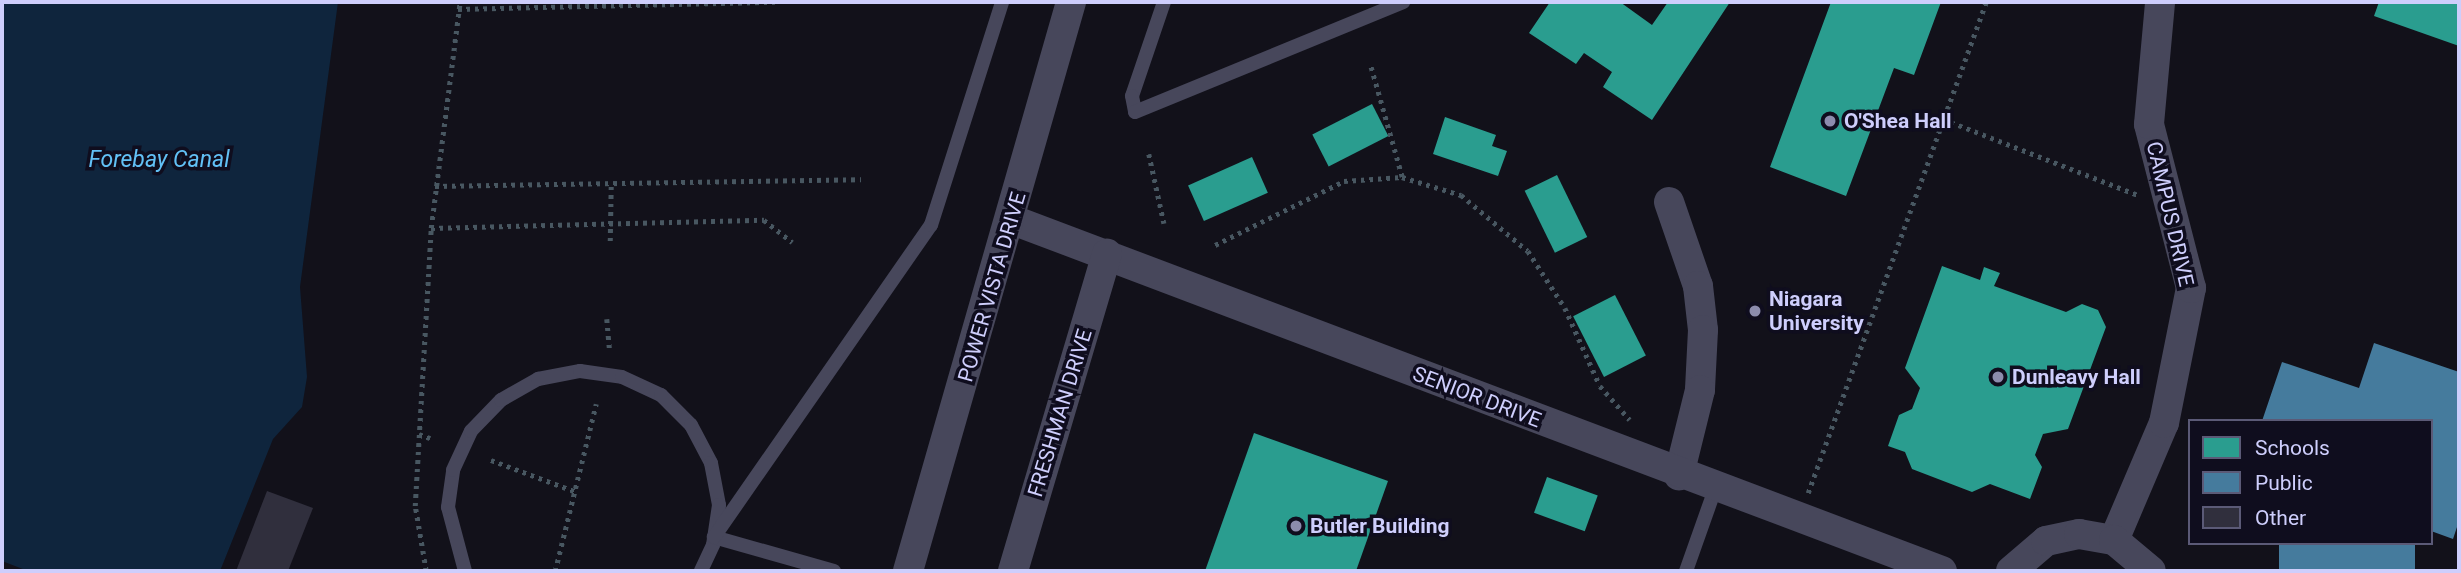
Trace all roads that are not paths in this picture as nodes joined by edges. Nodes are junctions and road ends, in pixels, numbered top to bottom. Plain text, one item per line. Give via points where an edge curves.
1 (1002, 2) edge
2 (1071, 2) edge
3 (1164, 2) edge
4 (1403, 2) edge
5 (2160, 2) edge
6 (1669, 202) dead end
7 (1013, 220) junction
8 (1108, 254) junction
9 (1679, 475) junction
10 (1716, 489) junction
11 (714, 537) junction
12 (2114, 540) junction
13 (465, 571) edge
14 (701, 571) edge
15 (834, 571) edge
16 (908, 571) edge
17 (1013, 571) edge
18 (1686, 571) edge
19 (1942, 571) edge
20 (2011, 571) edge
21 (2151, 571) edge

1 - 11 lane via 931,225
2 - 7 street, POWER VISTA DRIVE
3 - 4 lane via 1132,96 1135,111
5 - 12 street, CAMPUS DRIVE via 2149,124 2191,288 2164,423
6 - 9 street via 1698,286 1703,330 1700,390
7 - 8 street, SENIOR DRIVE
7 - 16 street, POWER VISTA DRIVE
8 - 9 street, SENIOR DRIVE
8 - 17 street, FRESHMAN DRIVE
9 - 10 street, SENIOR DRIVE
10 - 18 lane
10 - 19 street, SENIOR DRIVE
11 - 13 lane via 719,505 711,463 691,425 661,395 622,377 580,371 538,379 500,400 471,431 453,470 448,507
11 - 14 lane
11 - 15 lane
12 - 20 street via 2079,534 2046,541
12 - 21 street

